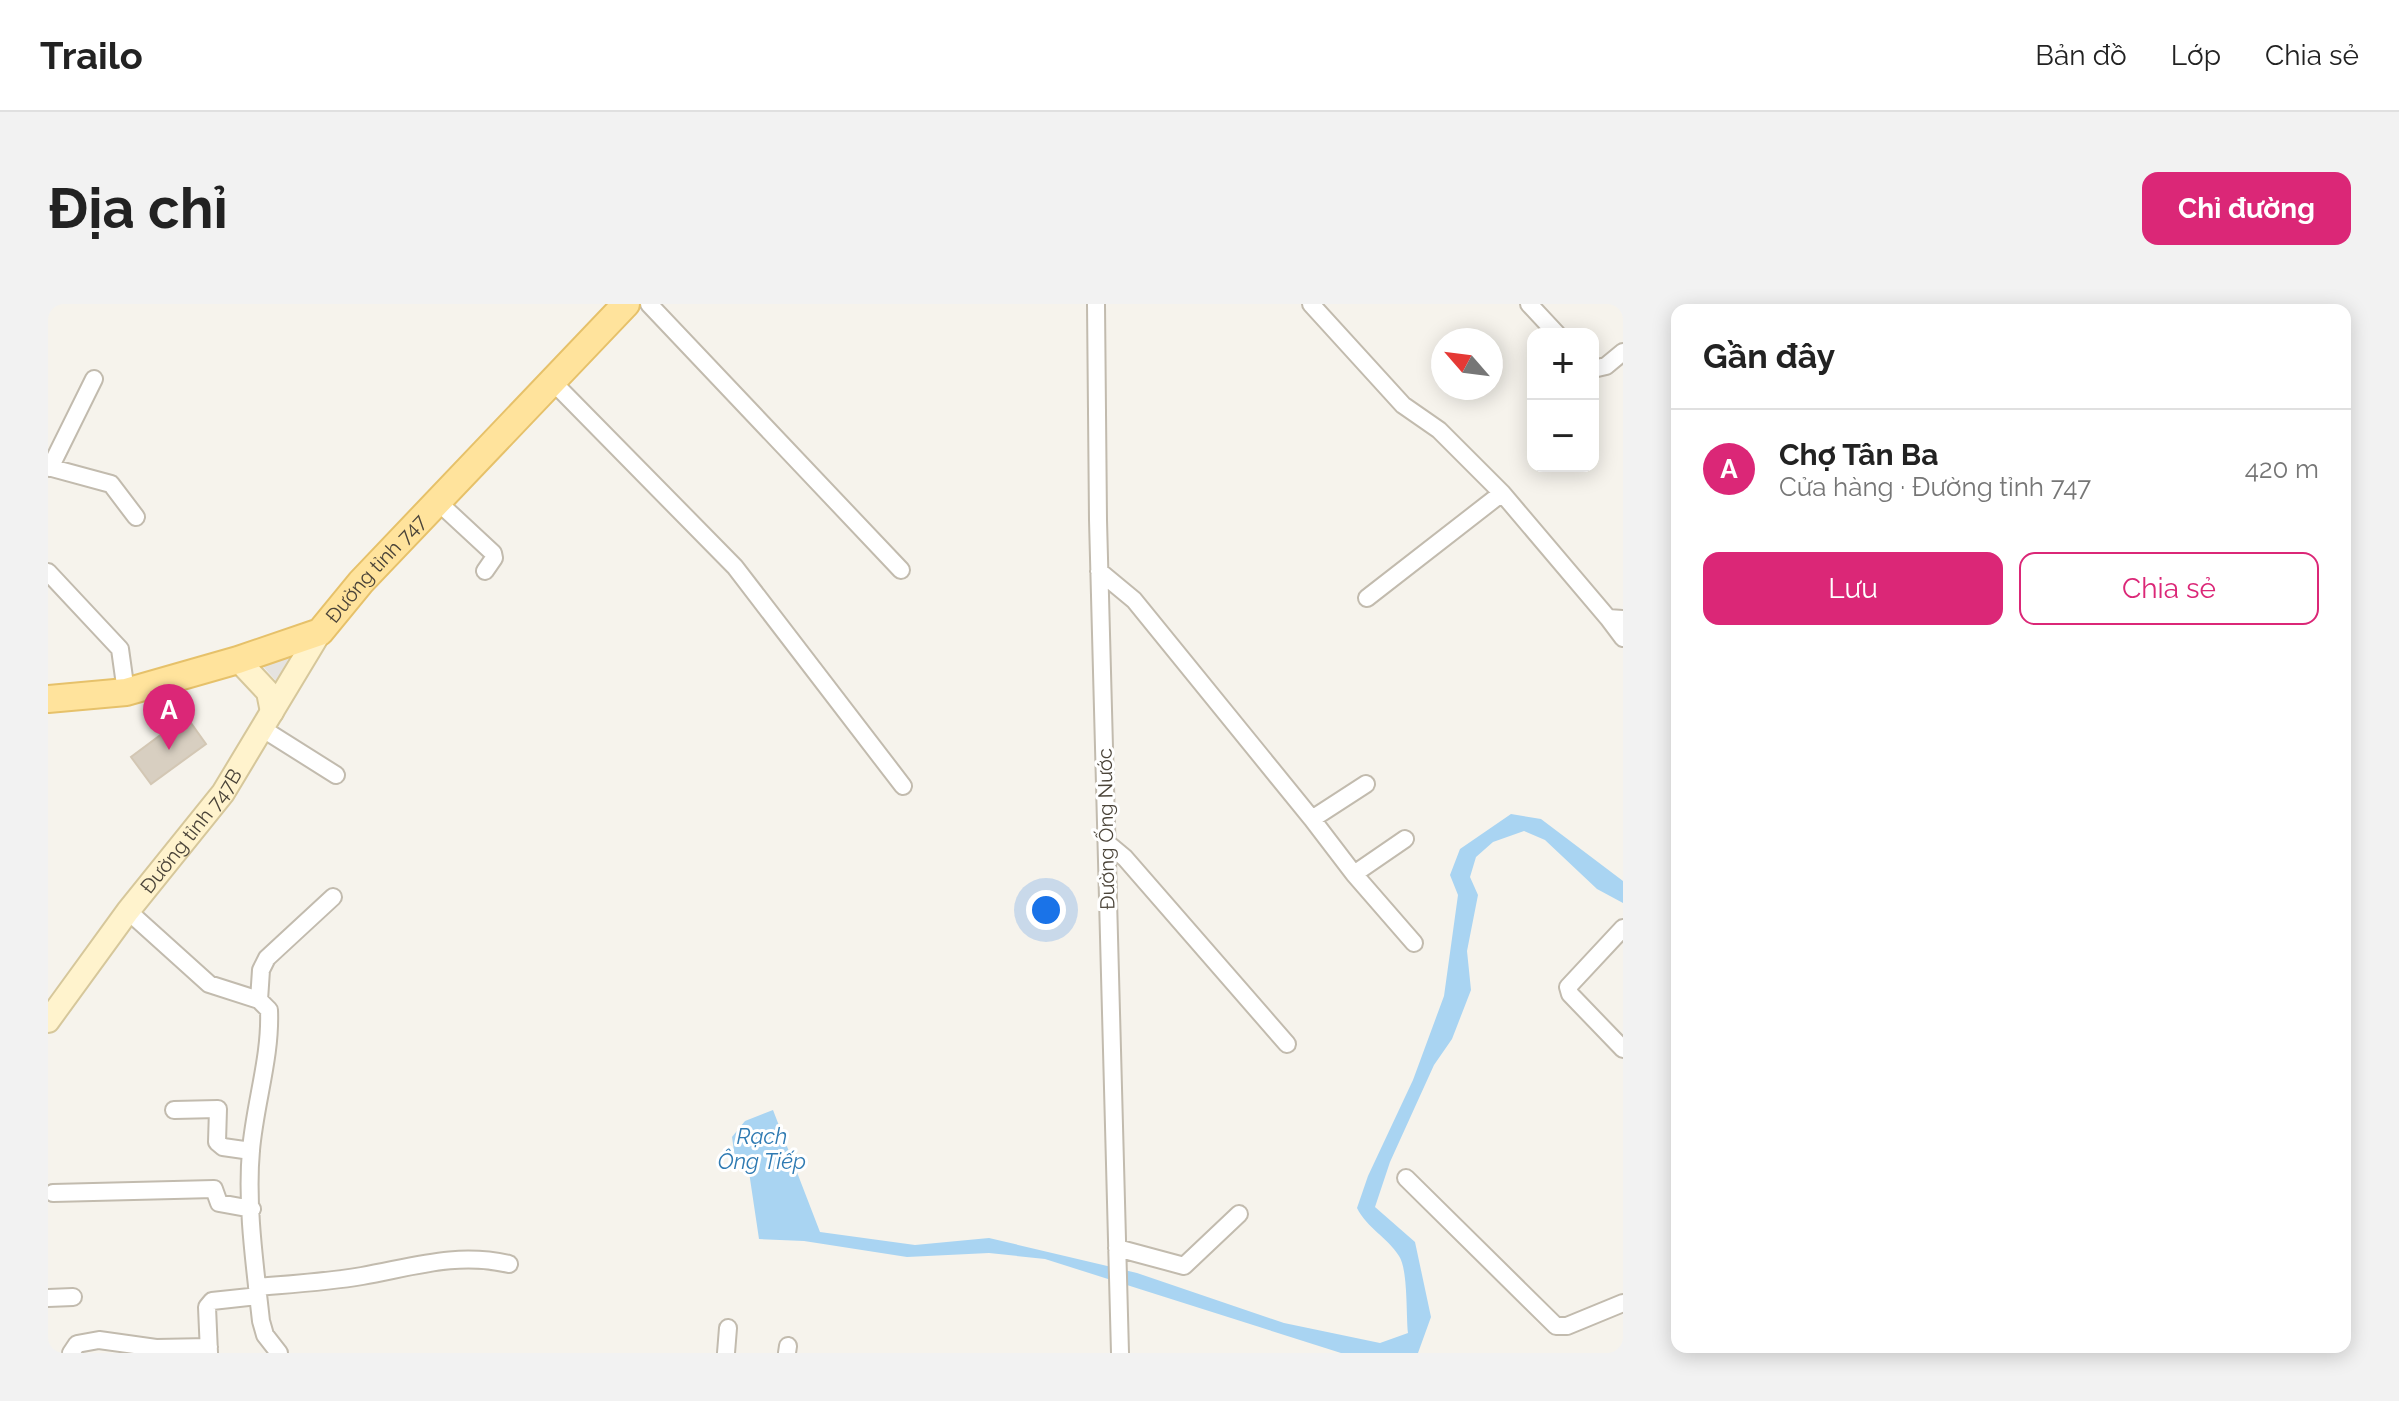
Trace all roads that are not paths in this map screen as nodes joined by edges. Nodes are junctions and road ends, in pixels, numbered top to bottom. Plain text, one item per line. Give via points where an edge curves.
1 (626, 304) edge
2 (649, 304) edge
3 (1096, 304) edge
4 (1311, 304) edge
5 (1529, 304) edge
6 (1551, 328) edge
7 (1623, 352) edge
8 (1599, 368) edge
9 (94, 379) dead end
10 (552, 381) junction
11 (49, 467) edge
12 (1502, 493) junction
13 (438, 502) junction
14 (136, 517) dead end
15 (901, 570) dead end
16 (485, 571) dead end
17 (1099, 571) junction
18 (48, 572) edge
19 (1367, 598) dead end
20 (1616, 618) edge
21 (320, 632) junction
22 (1623, 638) edge
23 (238, 660) junction
24 (126, 692) junction
25 (48, 699) edge
26 (268, 720) junction
27 (336, 775) dead end
28 (1366, 784) dead end
29 (903, 786) dead end
30 (1312, 819) junction
31 (1405, 839) dead end
32 (1107, 843) junction
33 (1354, 874) junction
34 (333, 897) dead end
35 (128, 911) junction
36 (1623, 928) edge
37 (1414, 943) dead end
38 (259, 1000) junction
39 (48, 1021) edge
40 (1287, 1044) dead end
41 (1623, 1049) edge
42 (174, 1110) dead end
43 (251, 1151) junction
44 (1406, 1178) dead end
45 (53, 1193) dead end
46 (252, 1209) junction
47 (1239, 1214) dead end
48 (1117, 1248) junction
49 (509, 1264) dead end
50 (258, 1292) junction
51 (73, 1297) dead end
52 (48, 1298) edge
53 (1623, 1303) edge
54 (728, 1328) dead end
55 (209, 1350) edge
56 (71, 1353) edge
57 (279, 1353) edge
58 (726, 1353) edge
59 (1120, 1353) edge

1 - 10 main road, Đường tỉnh 747
2 - 15 street
3 - 17 street, Đường Ống Nước
4 - 12 street via 1403,405 1439,430
5 - 6 street
7 - 8 street
9 - 11 street
10 - 13 main road, Đường tỉnh 747
10 - 29 street via 735,567
11 - 14 street via 111,484
12 - 19 street
12 - 20 street
13 - 16 street via 493,553
13 - 21 main road, Đường tỉnh 747
17 - 30 street via 1134,600
17 - 32 street, Đường Ống Nước
18 - 24 street via 120,649
20 - 22 street
21 - 23 main road, Đường tỉnh 747
21 - 26 main road, Đường tỉnh 747B
23 - 24 main road, Đường tỉnh 747
23 - 26 main road via 268,692
24 - 25 main road, Đường tỉnh 747
26 - 27 street
26 - 35 main road, Đường tỉnh 747B via 223,793
28 - 30 street
30 - 33 street
31 - 33 street
32 - 40 street
32 - 48 street, Đường Ống Nước
33 - 37 street
34 - 38 street via 267,958
35 - 38 street via 209,984
35 - 39 main road, Đường tỉnh 747B
36 - 41 street via 1568,987
38 - 43 street via 269,1010 270,1033
42 - 43 street via 218,1109 217,1142
43 - 46 street
44 - 53 street via 1556,1326
45 - 46 street via 214,1189 224,1206
46 - 50 street
47 - 48 street via 1184,1266
48 - 59 street, Đường Ống Nước
49 - 50 street via 482,1258 436,1260
50 - 55 street via 212,1301 207,1307
50 - 57 street via 265,1335
51 - 52 street
54 - 58 street
55 - 56 street via 99,1340 77,1344

